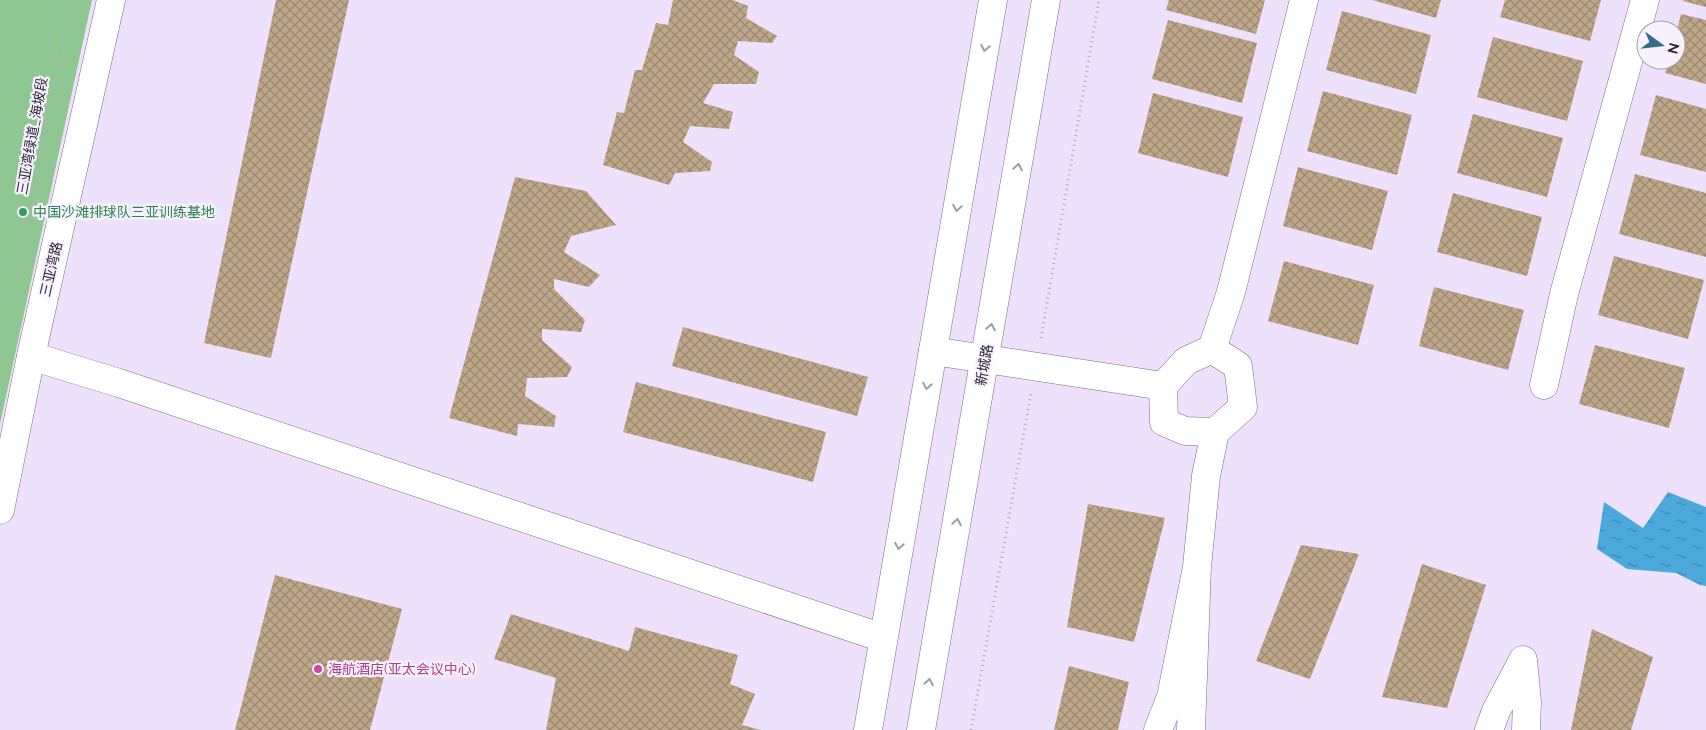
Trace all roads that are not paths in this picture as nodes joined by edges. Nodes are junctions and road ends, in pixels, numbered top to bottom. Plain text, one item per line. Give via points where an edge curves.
1 (111, 0) edge
2 (993, 0) edge
3 (1046, 0) edge
4 (1304, 0) edge
5 (1645, 0) edge
6 (1212, 349) junction
7 (933, 351) junction
8 (31, 356) junction
9 (985, 359) junction
10 (1544, 385) dead end
11 (1163, 386) junction
12 (1215, 432) junction
13 (0, 510) edge
14 (1197, 567) junction
15 (884, 638) junction
16 (868, 730) edge
17 (920, 730) edge
18 (1158, 730) edge
19 (1191, 730) edge
20 (1489, 730) edge
21 (1526, 730) edge

1 - 8 main road, 三亚湾路
2 -> 7 main road
9 -> 3 main road, 新城路
4 - 6 main road via 1230,292
5 - 10 main road via 1564,294
6 - 11 main road via 1186,361
6 - 12 main road via 1238,366 1243,407
7 - 9 main road
7 -> 15 main road
8 - 13 main road, 三亚湾路
8 - 15 main road
9 - 11 main road
17 -> 9 main road, 新城路
11 - 12 main road via 1164,422 1185,431
12 - 14 main road via 1206,476
14 - 18 main road via 1172,697
14 - 19 main road
15 - 16 main road
20 - 21 main road via 1523,660

